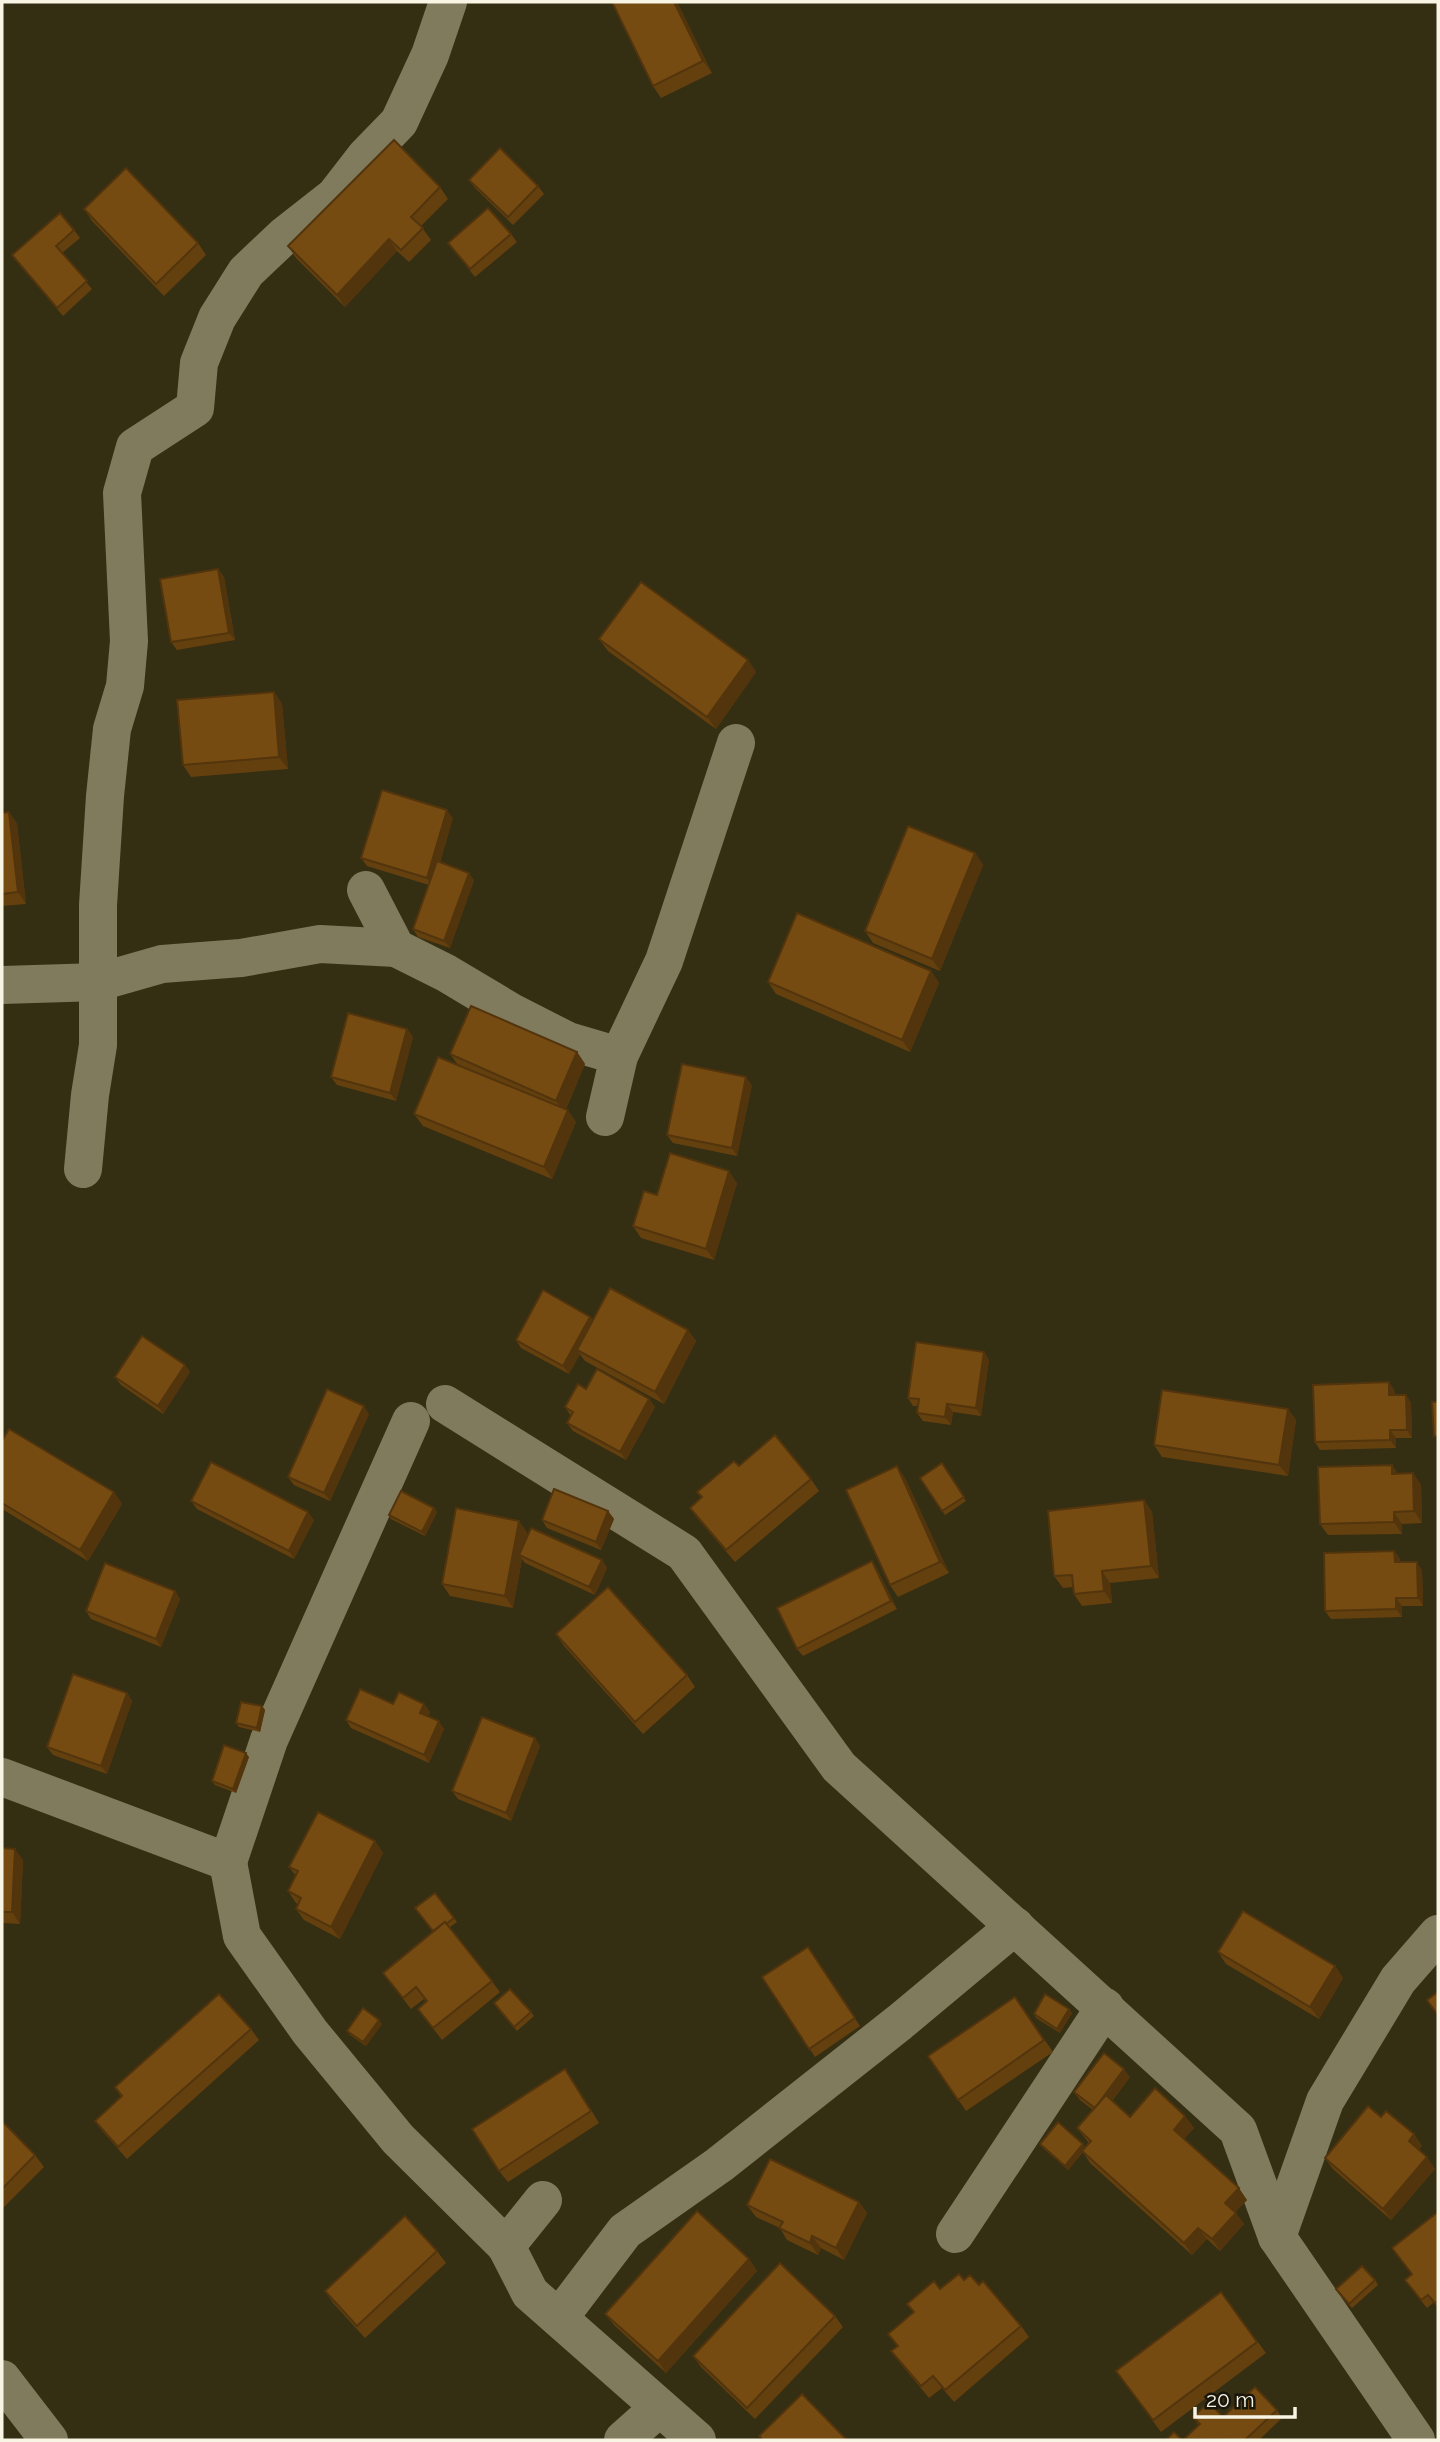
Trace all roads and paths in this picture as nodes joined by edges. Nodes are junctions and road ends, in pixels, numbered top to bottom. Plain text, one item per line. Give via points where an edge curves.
1 (448, 2) edge
2 (736, 743) dead end
3 (366, 890) dead end
4 (396, 948) junction
5 (99, 982) junction
6 (2, 985) edge
7 (619, 1056) junction
8 (605, 1117) dead end
9 (83, 1168) dead end
10 (445, 1404) dead end
11 (411, 1421) dead end
12 (2, 1776) edge
13 (228, 1862) junction
14 (1015, 1926) junction
15 (1438, 1934) edge
16 (1105, 2007) junction
17 (543, 2200) dead end
18 (955, 2234) dead end
19 (1277, 2237) junction
20 (506, 2246) junction
21 (559, 2318) junction
22 (2, 2379) edge
23 (659, 2408) junction
24 (49, 2440) edge
25 (623, 2440) edge
26 (697, 2440) edge
27 (1416, 2440) edge

1 - 5 street via 430,55 398,122 335,195 246,271 217,318 199,363 195,408 135,447 122,493 129,641 105,796
2 - 7 street via 664,961
3 - 4 street
4 - 5 street via 320,944 241,958 162,964
4 - 7 street via 568,1041
5 - 6 street
5 - 9 street via 98,1045
7 - 8 street
10 - 14 street via 684,1553 839,1767
11 - 13 street via 269,1740
12 - 13 street
13 - 20 street via 242,1936 310,2032 398,2139
14 - 16 street
14 - 21 street via 751,2140 625,2231
15 - 19 street via 1398,1980 1325,2101
16 - 18 street
16 - 19 street via 1238,2130
17 - 20 street
19 - 27 street
20 - 21 street via 530,2293
21 - 23 street
22 - 24 street
23 - 25 street
23 - 26 street

